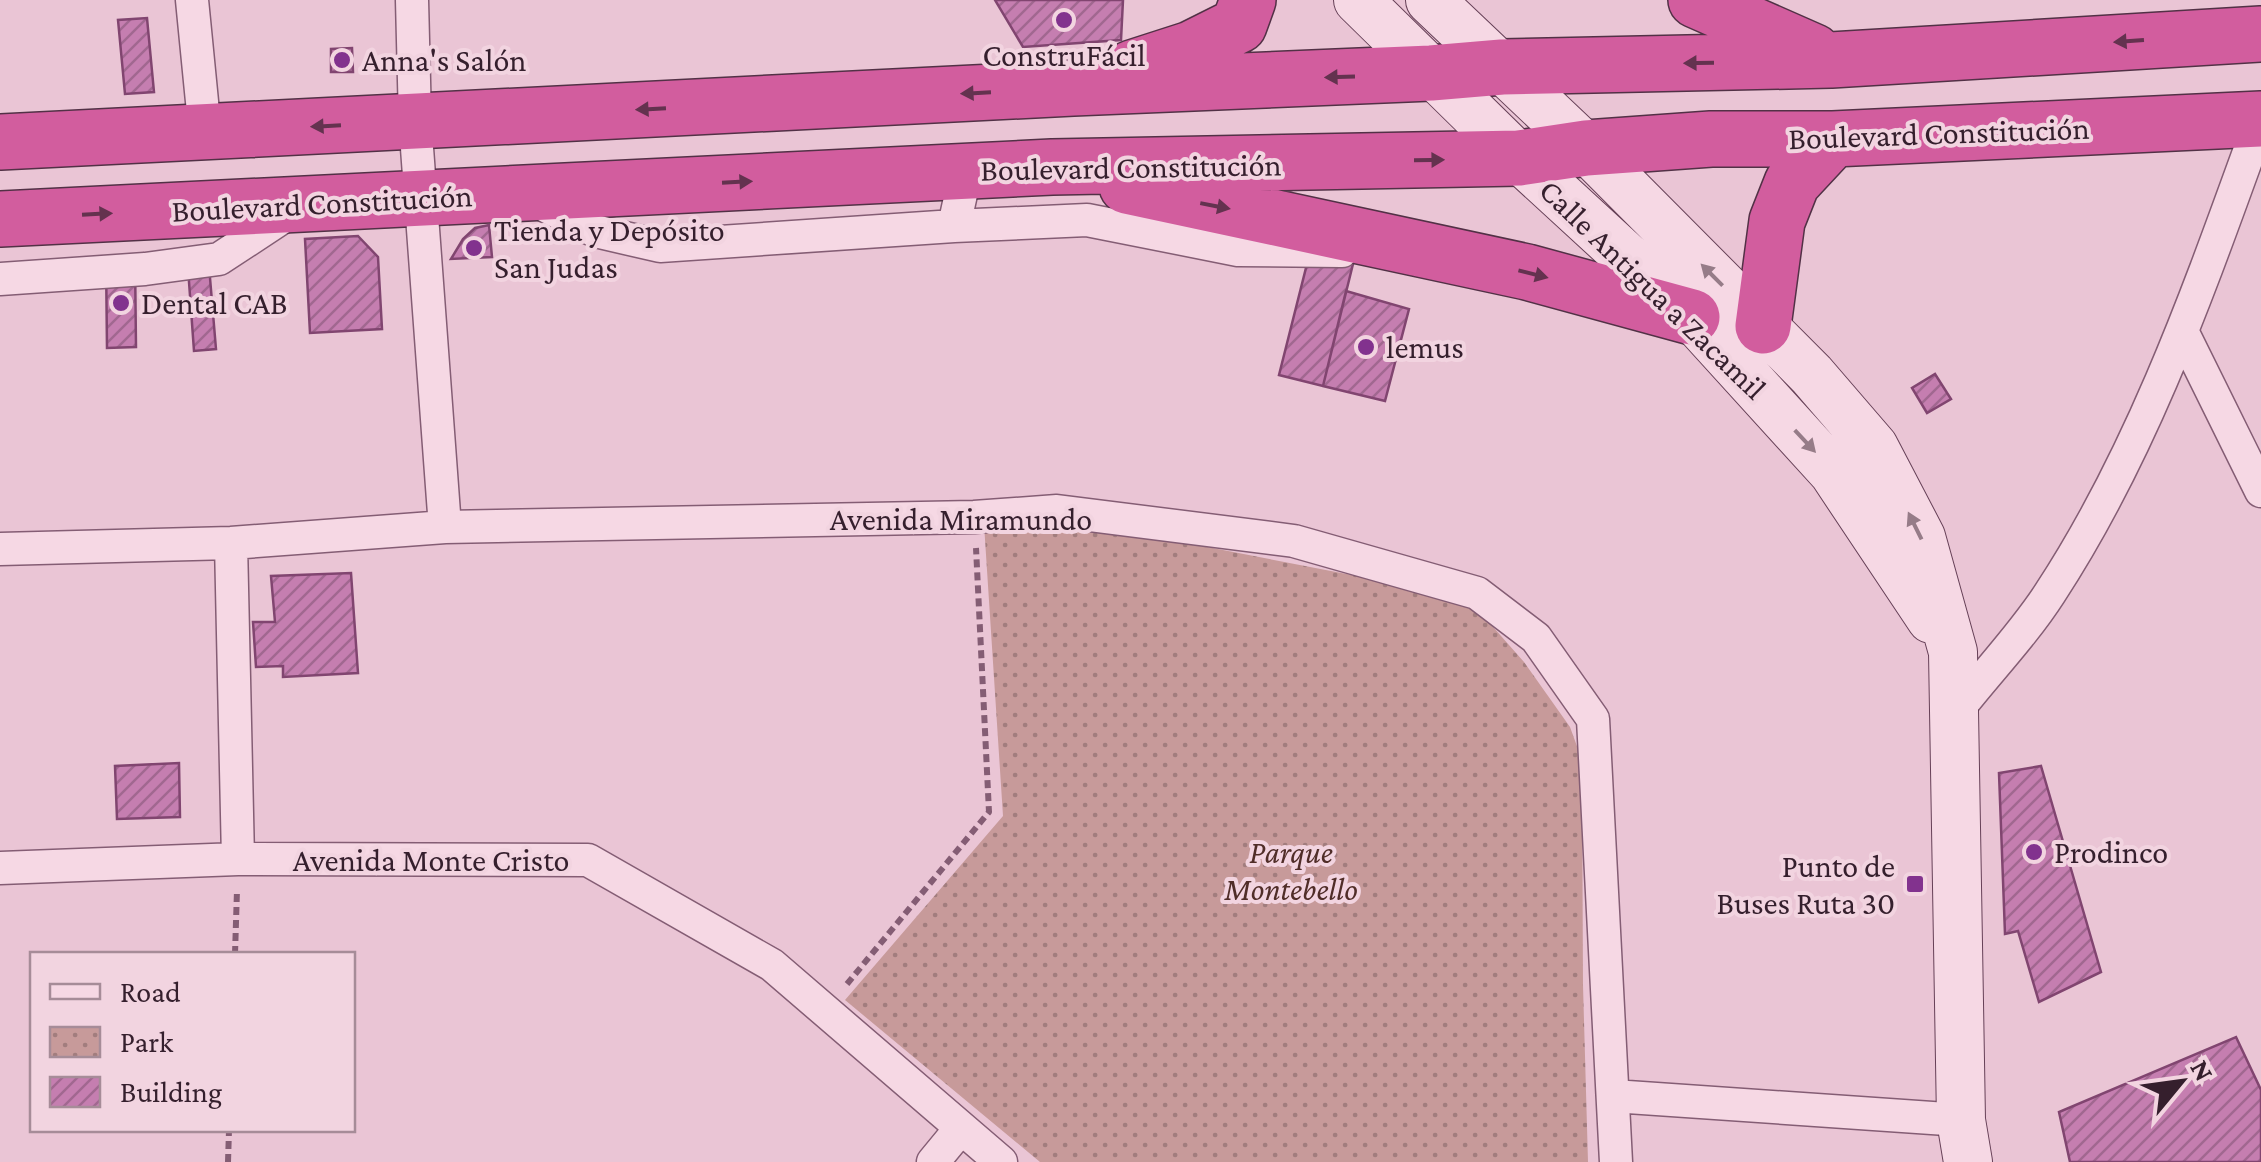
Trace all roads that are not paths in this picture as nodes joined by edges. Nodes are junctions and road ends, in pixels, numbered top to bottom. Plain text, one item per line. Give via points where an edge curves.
1 (192, 0) edge
2 (412, 0) edge
3 (1248, 0) edge
4 (1358, 0) edge
5 (1430, 0) edge
6 (1696, 0) edge
7 (2245, 29) edge
8 (1831, 60) junction
9 (1502, 67) junction
10 (1432, 73) junction
11 (1073, 88) junction
12 (2261, 119) edge
13 (415, 121) junction
14 (205, 132) junction
15 (1, 135) edge
16 (1833, 139) junction
17 (1586, 148) junction
18 (1519, 158) junction
19 (1052, 167) junction
20 (966, 171) junction
21 (521, 193) junction
22 (423, 198) junction
23 (303, 204) junction
24 (0, 218) edge
25 (954, 226) junction
26 (1398, 243) junction
27 (0, 279) edge
28 (1692, 317) junction
29 (1763, 326) junction
30 (2183, 333) junction
31 (2261, 492) edge
32 (446, 526) junction
33 (230, 543) junction
34 (0, 549) edge
35 (1953, 652) junction
36 (1955, 713) junction
37 (238, 859) junction
38 (0, 868) edge
39 (1613, 1096) junction
40 (960, 1128) junction
41 (1964, 1141) edge
42 (933, 1162) edge
43 (1001, 1162) edge
44 (1616, 1162) edge

1 - 14 street
2 - 13 street
3 - 11 highway via 1239,25
4 - 10 street, Calle Antigua a Zacamil
5 - 9 street, Calle Antigua a Zacamil
6 - 8 highway
7 -> 8 highway
8 -> 9 highway
9 - 10 highway
9 - 17 street, Calle Antigua a Zacamil
10 -> 11 highway
10 - 18 street, Calle Antigua a Zacamil
11 -> 13 highway
12 - 16 highway, Boulevard Constitución
12 - 30 street
13 -> 14 highway
13 - 22 street
14 - 15 highway
16 - 17 highway, Boulevard Constitución
16 - 29 highway via 1792,183 1777,221
17 - 18 highway, Boulevard Constitución
29 -> 17 street, Calle Antigua a Zacamil
19 -> 18 highway, Boulevard Constitución
18 - 28 street, Calle Antigua a Zacamil
19 - 20 highway, Boulevard Constitución
19 -> 26 highway
21 -> 20 highway, Boulevard Constitución
20 - 25 street
21 - 22 highway, Boulevard Constitución
21 - 25 street via 594,231 660,246
22 - 23 highway, Boulevard Constitución
22 - 32 street
24 -> 23 highway, Boulevard Constitución
23 - 27 street via 219,259
25 - 26 street via 1087,220 1238,250 1336,252
26 -> 28 highway
28 -> 35 street, Calle Antigua a Zacamil via 1833,472
35 -> 29 street, Calle Antigua a Zacamil via 1921,536 1874,447
30 - 31 street
30 - 36 street via 2100,507 2049,596
32 - 33 street, Avenida Miramundo
32 - 39 street, Avenida Miramundo via 1057,511 1294,541 1477,593 1536,638 1593,719
33 - 34 street, Avenida Miramundo
33 - 37 street
35 - 36 street, Calle Antigua a Zacamil
36 - 41 street, Calle Antigua a Zacamil
37 - 38 street, Avenida Monte Cristo
37 - 40 street, Avenida Monte Cristo via 588,860 772,965
39 - 41 street
39 - 44 street, Avenida Miramundo
40 - 42 street
40 - 43 street, Avenida Monte Cristo

